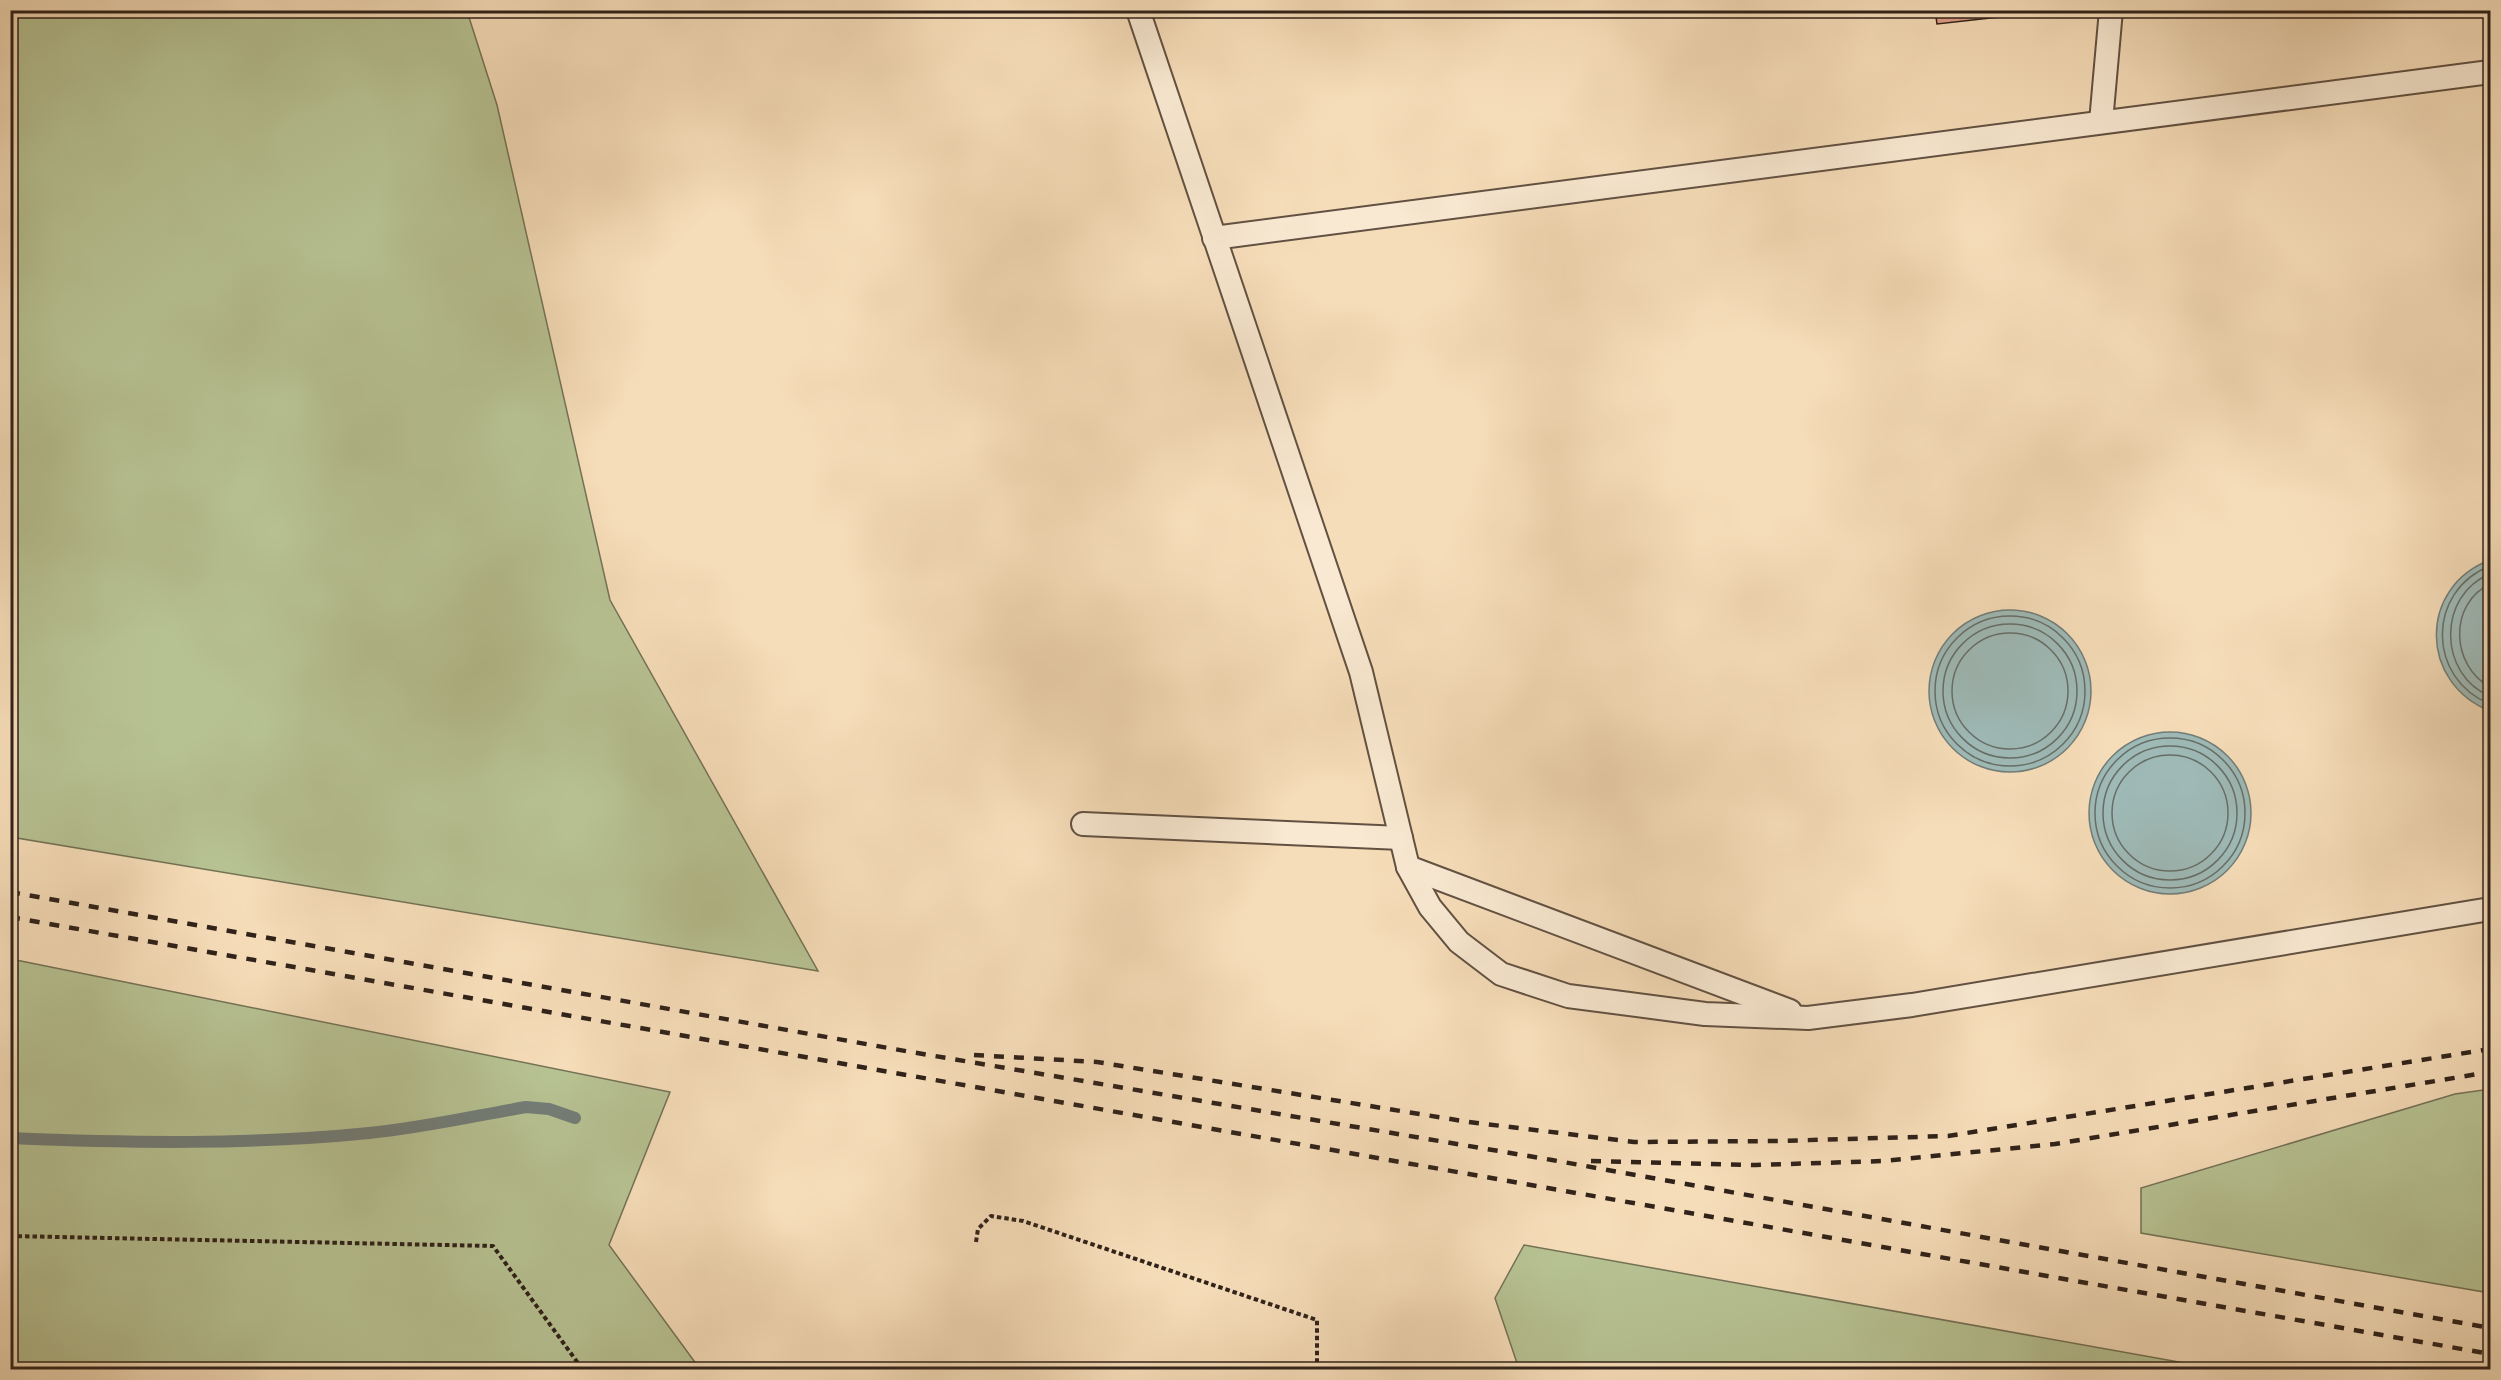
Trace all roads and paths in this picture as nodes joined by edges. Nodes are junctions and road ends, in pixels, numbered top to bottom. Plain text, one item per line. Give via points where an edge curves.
1 (1138, 10) edge
2 (2111, 10) edge
3 (2490, 72) edge
4 (2101, 122) junction
5 (1214, 237) junction
6 (1083, 824) dead end
7 (1401, 838) junction
8 (1408, 867) junction
9 (2490, 909) edge
10 (1808, 1018) junction
11 (10, 1236) edge
12 (976, 1242) dead end
13 (583, 1370) edge
14 (1317, 1370) edge

1 - 5 lane
2 - 4 lane
3 - 4 lane
4 - 5 lane
5 - 7 lane via 1361,672
6 - 7 lane
7 - 8 lane
8 - 10 lane
8 - 10 lane via 1430,907 1459,942 1501,975 1568,996 1705,1014
9 - 10 lane via 1912,1005
11 - 13 path via 493,1246
12 - 14 path via 978,1228 991,1216 1023,1221 1317,1320

